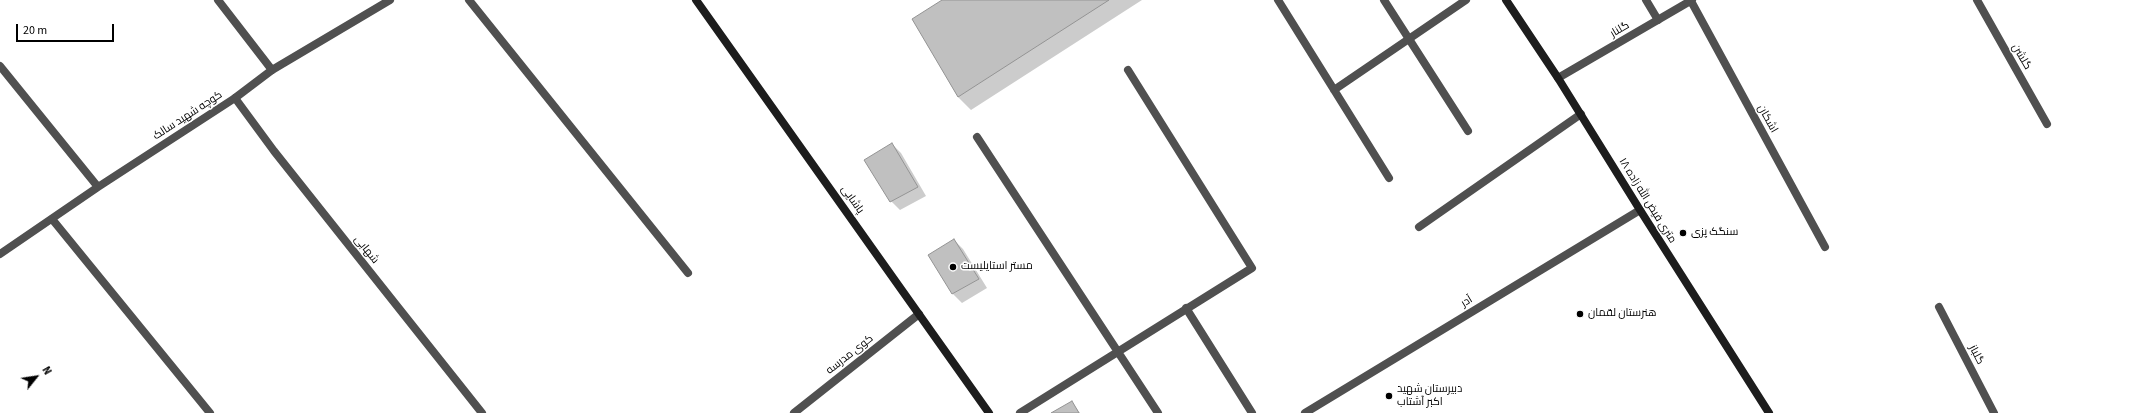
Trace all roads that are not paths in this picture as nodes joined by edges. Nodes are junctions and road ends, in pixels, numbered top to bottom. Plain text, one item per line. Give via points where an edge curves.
1 (218, 0) edge
2 (390, 0) edge
3 (469, 0) edge
4 (696, 0) edge
5 (1278, 0) edge
6 (1384, 0) edge
7 (1466, 0) edge
8 (1506, 0) edge
9 (1646, 0) edge
10 (1691, 0) edge
11 (1977, 0) edge
12 (1658, 20) junction
13 (1408, 40) junction
14 (0, 66) edge
15 (272, 70) junction
16 (1128, 70) dead end
17 (1558, 78) junction
18 (1334, 90) junction
19 (235, 98) junction
20 (1581, 114) junction
21 (2047, 124) dead end
22 (1468, 131) dead end
23 (977, 137) dead end
24 (1389, 178) dead end
25 (98, 187) junction
26 (1640, 210) junction
27 (52, 219) junction
28 (1419, 227) dead end
29 (1825, 247) dead end
30 (0, 254) edge
31 (688, 273) dead end
32 (1939, 307) dead end
33 (1186, 308) junction
34 (919, 314) junction
35 (1117, 351) junction
36 (210, 413) edge
37 (482, 413) edge
38 (794, 413) edge
39 (989, 413) edge
40 (1020, 413) edge
41 (1158, 413) edge
42 (1252, 413) edge
43 (1305, 413) edge
44 (1769, 413) edge
45 (1994, 413) edge

1 - 15 street
2 - 15 street, کوچه شهید سالک
3 - 31 street
4 - 34 main road, پاشایی
5 - 18 street
6 - 13 street
7 - 13 street
8 - 17 main road, ۱۸ متری فیض الله زاده
9 - 12 street
10 - 12 street, گلنار
10 - 29 street, اشکان
11 - 21 street, گلشن
12 - 17 street, گلنار
13 - 18 street
13 - 22 street
14 - 25 street
15 - 19 street, کوچه شهید سالک
16 - 33 street via 1252,268
17 - 20 main road, ۱۸ متری فیض الله زاده
18 - 24 street
19 - 25 street, کوچه شهید سالک
19 - 37 street, شهابی via 274,151
20 - 26 main road, ۱۸ متری فیض الله زاده
20 - 28 street
23 - 35 street
25 - 27 street, کوچه شهید سالک
26 - 43 street, آدر
26 - 44 main road, ۱۸ متری فیض الله زاده
27 - 30 street, کوچه شهید سالک
27 - 36 street
32 - 45 street, گلباز
33 - 35 street
33 - 42 street
34 - 38 street, کوی مدرسه
34 - 39 main road, پاشایی
35 - 40 street
35 - 41 street

